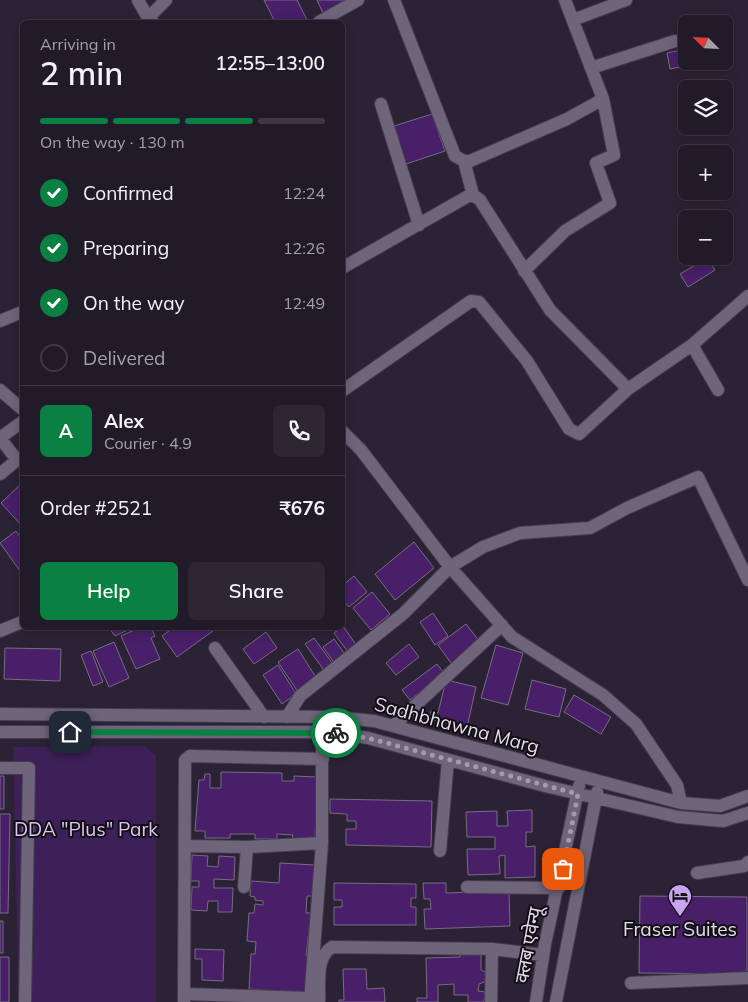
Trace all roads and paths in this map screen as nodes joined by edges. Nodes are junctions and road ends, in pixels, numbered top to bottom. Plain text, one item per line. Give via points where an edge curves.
1 (138, 0) edge
2 (166, 0) edge
3 (358, 0) edge
4 (394, 0) edge
5 (565, 0) edge
6 (626, 0) edge
7 (151, 20) edge
8 (323, 20) edge
9 (573, 20) junction
10 (675, 42) dead end
11 (591, 68) junction
12 (603, 99) junction
13 (381, 104) dead end
14 (464, 161) junction
15 (474, 196) junction
16 (419, 224) junction
17 (345, 266) edge
18 (524, 271) junction
19 (748, 296) edge
20 (20, 313) edge
21 (0, 321) edge
22 (692, 345) junction
23 (345, 389) edge
24 (628, 389) junction
25 (0, 390) edge
26 (718, 390) dead end
27 (20, 407) edge
28 (20, 423) edge
29 (345, 434) edge
30 (0, 474) edge
31 (450, 567) junction
32 (748, 580) edge
33 (20, 623) edge
34 (502, 625) junction
35 (0, 631) edge
36 (215, 648) dead end
37 (0, 714) edge
38 (264, 717) junction
39 (287, 717) junction
40 (393, 726) junction
41 (0, 732) edge
42 (322, 732) junction
43 (323, 759) junction
44 (448, 760) junction
45 (0, 768) edge
46 (581, 777) junction
47 (599, 782) junction
48 (578, 794) junction
49 (748, 796) edge
50 (596, 798) junction
51 (681, 803) junction
52 (748, 813) edge
53 (322, 843) junction
54 (186, 846) junction
55 (247, 847) junction
56 (440, 851) dead end
57 (748, 862) edge
58 (697, 873) dead end
59 (467, 886) dead end
60 (244, 888) dead end
61 (559, 888) junction
62 (492, 949) junction
63 (543, 955) junction
64 (748, 978) edge
65 (631, 983) dead end
66 (184, 998) edge
67 (313, 1001) edge
68 (25, 1002) edge
69 (491, 1002) edge
70 (536, 1002) edge
71 (556, 1002) edge

1 - 7 street
2 - 7 street
3 - 8 street
4 - 14 street via 455,156
5 - 9 street
6 - 9 street
9 - 11 street
10 - 11 street
11 - 12 street
12 - 14 street via 567,119
12 - 18 street via 614,156 596,164 610,204 565,231
13 - 16 street
14 - 15 street
15 - 16 street via 470,195
15 - 18 street via 480,200
16 - 17 street
18 - 24 street via 550,310
19 - 22 street
20 - 21 street
22 - 24 street
22 - 26 street
23 - 24 street via 475,301 482,303 527,361 569,429 576,434 583,432
25 - 27 street
28 - 30 street via 0,438 17,460
29 - 31 street via 390,486
31 - 32 street via 483,547 520,533 590,528 698,477
31 - 34 street
31 - 39 street via 403,614 300,696
33 - 35 street
34 - 40 street
34 - 51 street via 512,637 603,695 636,724 677,785
36 - 38 street
37 - 38 street, Sadhbhawna Marg
38 - 39 street, Sadhbhawna Marg
39 - 40 street, Sadhbhawna Marg via 344,718
40 - 46 street, Sadhbhawna Marg
41 - 42 street, Sadhbhawna Marg
42 - 43 street
42 - 44 street, Sadhbhawna Marg via 368,738
43 - 53 street
43 - 54 street via 190,756 185,760
44 - 48 street, Sadhbhawna Marg
44 - 56 street
45 - 68 street via 29,768
46 - 47 street, Sadhbhawna Marg
46 - 48 street, क्लब एवेन्यू
47 - 50 street, क्लब एवेन्यू
47 - 51 street, Sadhbhawna Marg
48 - 50 street, Sadhbhawna Marg
48 - 61 street, क्लब एवेन्यू
49 - 51 street, Sadhbhawna Marg via 720,806
50 - 52 street, Sadhbhawna Marg via 678,817 723,821
50 - 71 street, क्लब एवेन्यू
53 - 55 street
53 - 67 street
54 - 55 street
54 - 66 street
55 - 60 street
57 - 58 street via 744,866
59 - 61 street
61 - 63 street, क्लब एवेन्यू
62 - 63 street
62 - 67 street via 332,947 324,952 320,961
62 - 69 street
63 - 70 street, क्लब एवेन्यू
64 - 65 street
66 - 67 street

